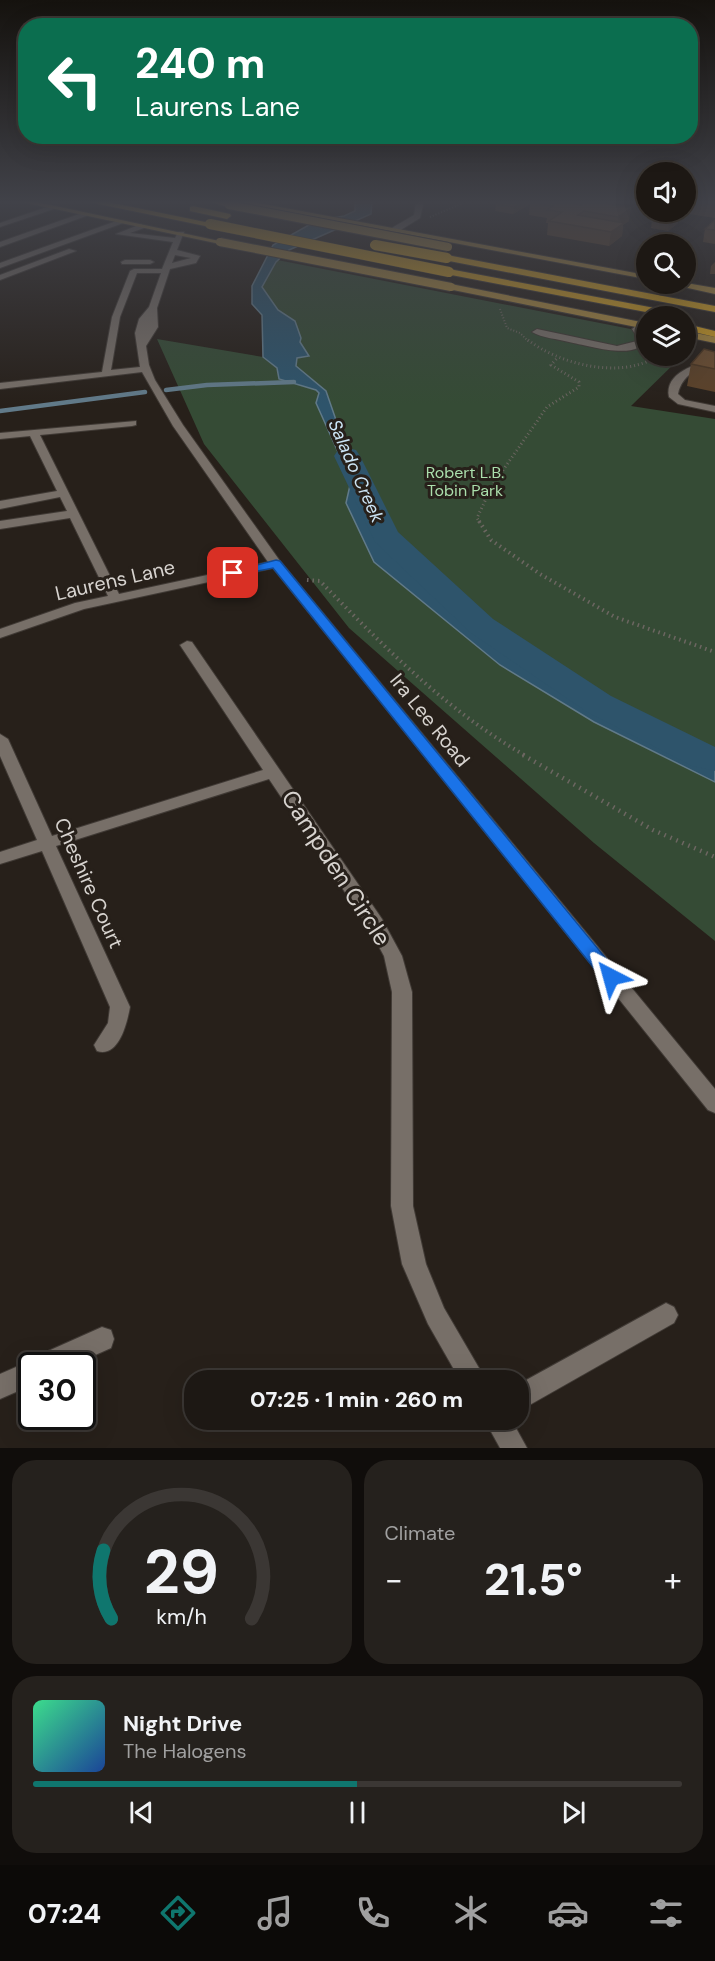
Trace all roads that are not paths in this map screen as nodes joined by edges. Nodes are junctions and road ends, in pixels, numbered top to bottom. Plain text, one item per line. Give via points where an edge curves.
1 (26, 269) edge
2 (154, 269) edge
3 (166, 269) edge
4 (356, 269) edge
5 (433, 269) edge
6 (503, 269) edge
7 (561, 269) edge
8 (585, 269) edge
9 (596, 269) edge
10 (636, 276) edge
11 (636, 276) edge
12 (0, 278) edge
13 (696, 287) edge
14 (546, 291) junction
15 (715, 291) edge
16 (715, 299) edge
17 (636, 308) edge
18 (715, 309) edge
19 (696, 319) edge
20 (636, 321) edge
21 (636, 322) edge
22 (715, 323) edge
23 (696, 329) edge
24 (537, 332) dead end
25 (715, 334) edge
26 (696, 336) edge
27 (715, 340) edge
28 (636, 344) edge
29 (715, 363) edge
30 (146, 369) junction
31 (106, 374) junction
32 (0, 386) edge
33 (715, 409) edge
34 (132, 423) dead end
35 (34, 433) junction
36 (0, 436) edge
37 (63, 493) junction
38 (0, 505) edge
39 (73, 514) junction
40 (0, 525) edge
41 (276, 564) junction
42 (115, 598) junction
43 (0, 634) edge
44 (187, 645) dead end
45 (0, 739) edge
46 (274, 772) junction
47 (46, 844) junction
48 (0, 858) edge
49 (104, 1045) dead end
50 (715, 1104) edge
51 (666, 1315) dead end
52 (102, 1339) dead end
53 (74, 1352) edge
54 (468, 1370) edge
55 (18, 1379) edge
56 (0, 1387) edge
57 (529, 1392) edge
58 (503, 1430) edge
59 (514, 1448) edge

1 - 12 street
2 - 31 street via 134,271 116,317
3 - 30 street, Ira Lee Road via 153,308 157,319 153,332 143,344
4 - 21 main road, bridge
5 - 14 highway, bridge
6 - 18 highway, bridge
7 - 16 highway
8 - 11 main road
9 - 10 main road
13 - 15 main road
14 - 17 highway
14 - 20 highway
19 - 22 highway
23 - 25 highway
24 - 28 street via 617,349
26 - 27 main road
29 - 33 street via 689,370 674,387 673,395 682,402
30 - 31 street
30 - 41 street, Ira Lee Road via 178,426
31 - 32 street
34 - 35 street
35 - 36 street
35 - 37 street
37 - 38 street
37 - 39 street
39 - 40 street
39 - 42 street
41 - 42 street, Laurens Lane
41 - 50 street, Ira Lee Road
42 - 43 street, Laurens Lane via 45,616
44 - 46 street
45 - 47 street, Cheshire Court
46 - 47 street, Campden Circle
46 - 54 street, Campden Circle via 376,924 393,957 402,992 402,1206 414,1264 436,1316
47 - 48 street, Campden Circle
47 - 49 street, Cheshire Court via 120,1007 117,1025
51 - 57 street
52 - 53 street
55 - 56 street
58 - 59 street

